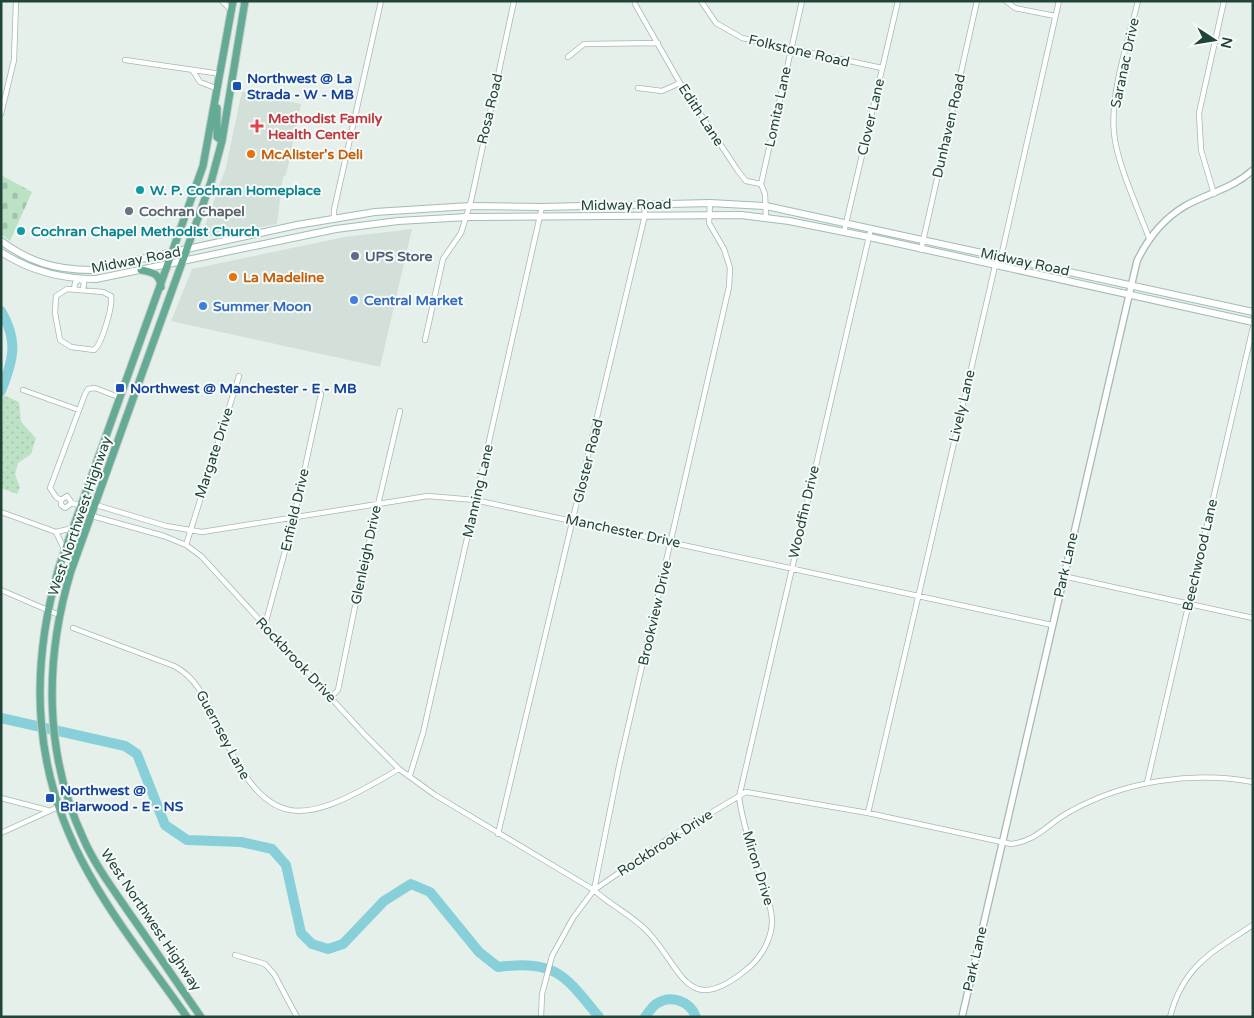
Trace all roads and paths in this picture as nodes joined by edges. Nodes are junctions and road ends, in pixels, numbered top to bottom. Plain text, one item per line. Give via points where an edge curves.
1 (16, 1) edge
2 (222, 1) edge
3 (233, 1) edge
4 (245, 1) edge
5 (381, 1) edge
6 (514, 1) edge
7 (802, 1) edge
8 (898, 1) edge
9 (977, 1) edge
10 (1006, 1) edge
11 (1059, 1) edge
12 (1138, 1) edge
13 (1224, 1) edge
14 (701, 2) edge
15 (634, 4) dead end
16 (231, 10) junction
17 (1055, 16) junction
18 (658, 43) junction
19 (791, 50) junction
20 (568, 57) dead end
21 (125, 60) dead end
22 (882, 68) junction
23 (192, 71) junction
24 (221, 74) junction
25 (232, 77) junction
26 (680, 83) junction
27 (638, 88) dead end
28 (218, 89) junction
29 (216, 103) junction
30 (1, 114) edge
31 (222, 141) junction
32 (1253, 170) edge
33 (761, 184) junction
34 (1214, 194) junction
35 (710, 203) junction
36 (644, 204) junction
37 (470, 206) junction
38 (766, 206) junction
39 (542, 207) junction
40 (645, 216) junction
41 (710, 216) junction
42 (467, 217) junction
43 (541, 217) junction
44 (334, 218) junction
45 (766, 218) junction
46 (846, 223) junction
47 (871, 228) junction
48 (336, 229) junction
49 (272, 231) junction
50 (844, 232) junction
51 (869, 237) junction
52 (1149, 238) junction
53 (924, 239) junction
54 (1, 241) edge
55 (274, 242) junction
56 (921, 250) junction
57 (188, 251) junction
58 (1, 252) edge
59 (173, 253) junction
60 (1001, 256) junction
61 (183, 262) junction
62 (170, 264) junction
63 (995, 266) junction
64 (80, 270) junction
65 (141, 270) junction
66 (80, 279) junction
67 (1131, 284) junction
68 (161, 288) junction
69 (74, 289) junction
70 (83, 290) junction
71 (1128, 295) junction
72 (1253, 312) edge
73 (1253, 322) edge
74 (1253, 327) edge
75 (425, 340) dead end
76 (240, 376) dead end
77 (23, 390) dead end
78 (321, 394) dead end
79 (121, 398) junction
80 (78, 410) junction
81 (400, 412) dead end
82 (61, 500) junction
83 (475, 500) junction
84 (72, 503) junction
85 (377, 504) junction
86 (96, 505) junction
87 (82, 506) junction
88 (1, 512) edge
89 (92, 516) junction
90 (294, 518) junction
91 (572, 520) junction
92 (74, 528) junction
93 (191, 531) junction
94 (56, 532) junction
95 (671, 541) junction
96 (186, 545) junction
97 (65, 552) junction
98 (791, 568) junction
99 (1063, 576) junction
100 (1, 590) edge
101 (918, 596) junction
102 (1189, 604) junction
103 (47, 610) junction
104 (59, 615) junction
105 (1253, 618) edge
106 (1052, 625) junction
107 (265, 626) junction
108 (72, 628) dead end
109 (331, 697) junction
110 (399, 769) junction
111 (410, 775) junction
112 (1253, 782) edge
113 (1147, 783) junction
114 (739, 797) junction
115 (1, 798) edge
116 (70, 803) junction
117 (58, 806) junction
118 (47, 810) junction
119 (868, 813) junction
120 (1, 833) edge
121 (498, 834) junction
122 (1001, 842) junction
123 (594, 890) junction
124 (1253, 925) edge
125 (150, 943) junction
126 (140, 950) junction
127 (235, 955) dead end
128 (187, 1017) edge
129 (201, 1017) edge
130 (297, 1017) edge
131 (541, 1017) edge
132 (962, 1017) edge
133 (1170, 1017) edge

1 - 30 street via 14,60
2 - 16 street
3 - 16 main road, West Northwest Highway
4 - 25 main road, West Northwest Highway
5 - 44 street
6 - 37 street, Rosa Road
7 - 19 street, Lomita Lane
8 - 22 street, Clover Lane
9 - 53 street, Dunhaven Road
10 - 17 street via 1015,8
11 - 17 street, Lively Lane
12 - 52 street, Saranac Drive via 1117,93 1114,134
13 - 34 street via 1199,113 1201,150
14 - 19 street, Folkstone Road via 716,23 726,30 742,38
15 - 18 street, Edith Lane
16 - 24 main road, West Northwest Highway
17 - 60 street, Lively Lane
18 - 20 street via 584,44
18 - 26 street, Edith Lane
19 - 22 street, Folkstone Road
19 - 33 street, Lomita Lane
21 - 23 street
22 - 46 street, Clover Lane
23 - 24 street
23 - 28 street via 200,82
24 - 25 main road
24 - 28 main road, West Northwest Highway
25 - 31 main road, West Northwest Highway
26 - 27 street via 662,90
26 - 33 street, Edith Lane via 746,181
28 - 29 main road, West Northwest Highway
29 - 31 main road via 217,137
29 - 59 main road, West Northwest Highway via 203,166
31 - 57 main road, West Northwest Highway
32 - 34 street, Park Lane
33 - 38 street
34 - 52 street, Park Lane via 1184,207
35 - 36 main road, Midway Road
35 - 38 main road, Midway Road
35 - 41 street, Brookview Drive
36 - 39 main road, Midway Road
36 - 40 street, Gloster Road
37 - 39 main road, Midway Road
37 - 42 street, Rosa Road
37 - 44 main road, Midway Road via 392,210
38 - 45 street
38 - 46 main road, Midway Road
39 - 43 street, Manning Lane
40 - 41 main road, Midway Road
40 - 43 main road, Midway Road
40 - 91 street, Gloster Road
41 - 45 main road, Midway Road
41 - 95 street, Brookview Drive via 712,231 727,256 730,277
42 - 43 main road, Midway Road
42 - 48 main road, Midway Road
42 - 75 street, Rosa Road via 461,233 443,259
43 - 83 street, Manning Lane
44 - 48 main road
44 - 49 main road, Midway Road
45 - 50 main road, Midway Road
46 - 47 main road, Midway Road
46 - 50 street, Clover Lane
47 - 51 street, Woodfin Drive
47 - 53 main road, Midway Road
48 - 55 main road, Midway Road
49 - 55 main road
49 - 57 main road, Midway Road
50 - 51 main road, Midway Road
51 - 56 main road, Midway Road
51 - 98 street, Woodfin Drive
52 - 67 street, Park Lane
53 - 56 street, Dunhaven Road
53 - 60 main road, Midway Road
54 - 64 main road, Midway Road via 35,262
55 - 61 main road, Midway Road
56 - 63 main road, Midway Road
57 - 59 main road, Midway Road
57 - 61 main road, West Northwest Highway
58 - 66 main road, Midway Road via 38,271
59 - 62 main road, West Northwest Highway
59 - 64 main road, Midway Road via 107,268
60 - 63 street, Lively Lane
60 - 67 main road, Midway Road
61 - 62 main road, Midway Road
61 - 86 main road, West Northwest Highway
62 - 65 main road, Midway Road
62 - 68 main road, West Northwest Highway
63 - 71 main road, Midway Road
63 - 101 street, Lively Lane
64 - 66 main road
65 - 66 main road, Midway Road
65 - 68 main road via 156,274
66 - 69 street
66 - 70 street via 84,283
67 - 71 street, Park Lane
67 - 72 main road, Midway Road
68 - 79 main road, West Northwest Highway
69 - 70 street
69 - 70 street via 63,291 55,300 58,335 64,343 90,351 100,343 112,300 108,294
71 - 73 main road, Midway Road
71 - 99 street, Park Lane
74 - 102 street, Beechwood Lane
76 - 93 street, Margate Drive
77 - 80 street
78 - 90 street, Enfield Drive
79 - 80 street via 88,388
79 - 87 main road, West Northwest Highway
80 - 82 street via 50,488
81 - 85 street, Glenleigh Drive
82 - 84 street via 69,497
82 - 84 street via 64,507
83 - 85 street, Manchester Drive via 428,496
83 - 91 street, Manchester Drive
83 - 111 street, Manning Lane via 423,733
84 - 87 street
85 - 90 street, Manchester Drive
85 - 109 street, Glenleigh Drive via 338,690
86 - 87 main road
86 - 89 main road, West Northwest Highway
86 - 93 street
87 - 89 main road
87 - 92 main road, West Northwest Highway
88 - 94 street
89 - 96 street, Rockbrook Drive
89 - 104 main road, West Northwest Highway via 71,571
90 - 93 street, Manchester Drive
90 - 107 street, Enfield Drive
91 - 95 street, Manchester Drive
91 - 121 street, Gloster Road
92 - 94 street
92 - 97 main road, West Northwest Highway
93 - 96 street
94 - 97 street
95 - 98 street, Manchester Drive
95 - 123 street, Brookview Drive
96 - 107 street, Rockbrook Drive via 201,556
97 - 103 main road, West Northwest Highway
98 - 101 street, Manchester Drive
98 - 114 street, Woodfin Drive
99 - 102 street
99 - 106 street, Park Lane
100 - 103 street
101 - 106 street, Manchester Drive
101 - 119 street, Lively Lane
102 - 105 street
102 - 113 street, Beechwood Lane
103 - 104 street
103 - 117 main road, West Northwest Highway via 39,686 43,739
104 - 116 main road, West Northwest Highway via 53,654 52,700 57,756
106 - 122 street, Park Lane
107 - 109 street, Rockbrook Drive
108 - 110 street, Guernsey Lane via 174,666 192,679 247,780 261,795 279,806 298,812 318,810
109 - 110 street, Rockbrook Drive
110 - 111 street, Rockbrook Drive
111 - 121 street, Rockbrook Drive via 435,795
112 - 113 street, Rockbrook Drive via 1210,778
113 - 122 street, Rockbrook Drive via 1092,799 1026,841
114 - 119 street, Rockbrook Drive via 751,791
114 - 123 street, Rockbrook Drive via 672,836
114 - 123 street, Miron Drive via 772,921 763,952 731,983 707,992 689,985 649,933
115 - 118 street
116 - 117 main road
116 - 125 main road, West Northwest Highway via 94,859
117 - 118 street
117 - 126 main road, West Northwest Highway via 88,873
118 - 120 street
119 - 122 street, Rockbrook Drive
121 - 123 street, Rockbrook Drive
122 - 132 street, Park Lane
123 - 131 street, Brookview Drive via 573,918 546,971
124 - 133 street via 1214,951 1188,975
125 - 126 main road
125 - 129 main road, West Northwest Highway
126 - 128 main road, West Northwest Highway
127 - 130 street via 265,964 274,974

